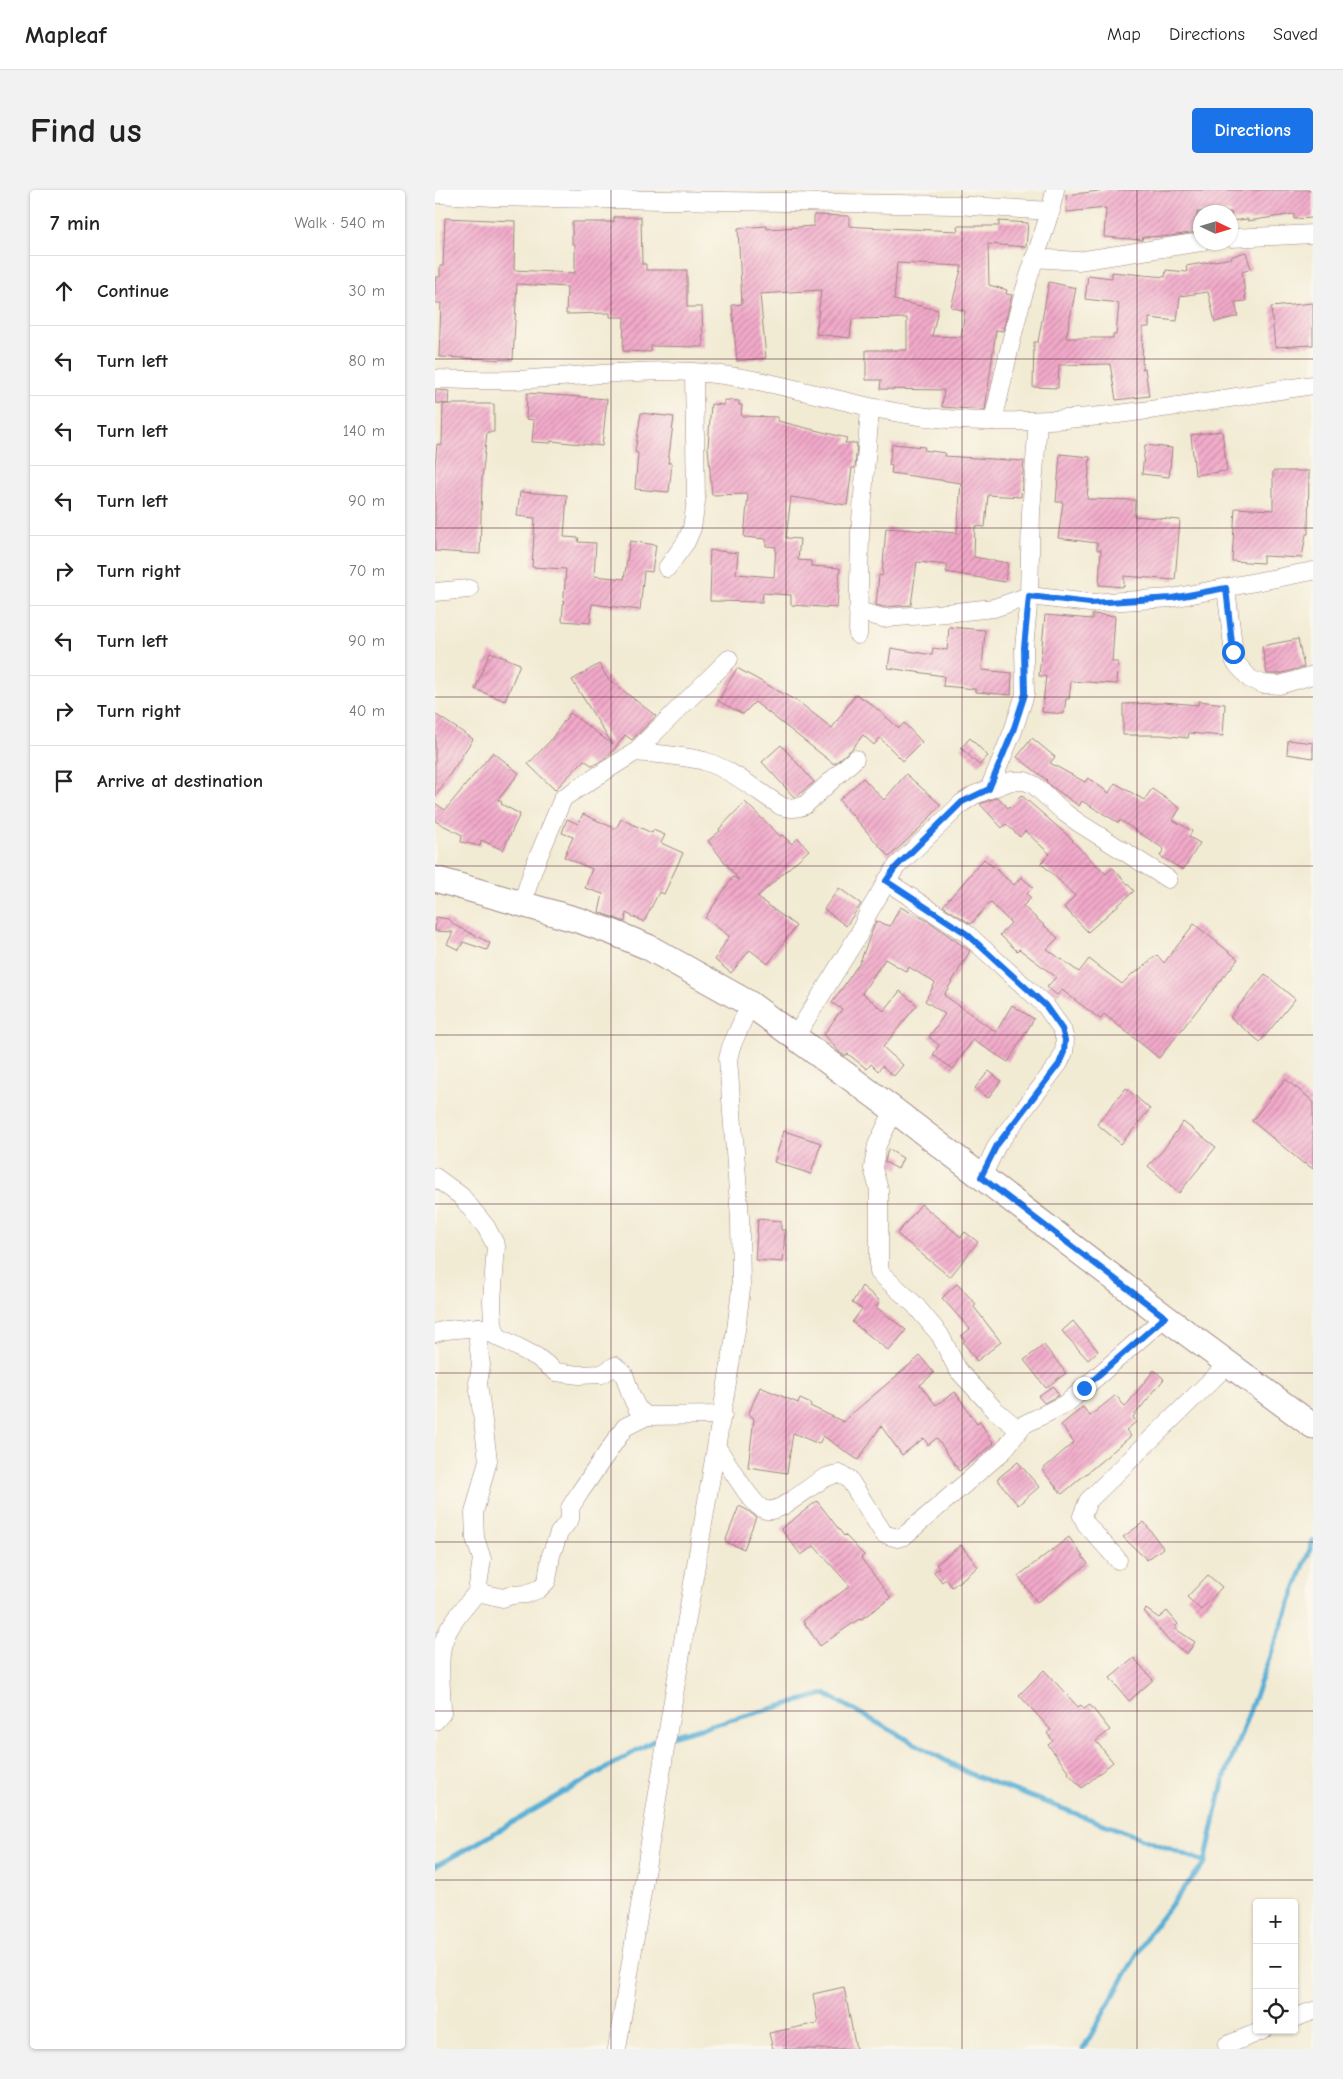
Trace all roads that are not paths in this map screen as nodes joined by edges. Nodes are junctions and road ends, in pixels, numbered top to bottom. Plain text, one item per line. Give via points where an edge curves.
1 (1055, 190) edge
2 (435, 194) edge
3 (955, 198) edge
4 (1051, 211) junction
5 (1313, 234) edge
6 (1238, 238) edge
7 (1193, 243) edge
8 (1034, 258) junction
9 (694, 372) junction
10 (435, 379) edge
11 (1313, 385) edge
12 (871, 408) junction
13 (993, 421) junction
14 (1038, 422) junction
15 (667, 568) dead end
16 (1313, 571) edge
17 (1226, 588) junction
18 (469, 589) dead end
19 (435, 592) edge
20 (1029, 596) junction
21 (859, 611) junction
22 (858, 635) dead end
23 (729, 659) dead end
24 (1313, 675) edge
25 (635, 752) junction
26 (855, 759) dead end
27 (989, 789) junction
28 (435, 879) edge
29 (1168, 879) dead end
30 (886, 881) junction
31 (522, 904) junction
32 (750, 1004) junction
33 (795, 1037) junction
34 (894, 1110) junction
35 (435, 1177) edge
36 (981, 1177) junction
37 (1165, 1317) junction
38 (479, 1327) junction
39 (435, 1333) edge
40 (496, 1335) junction
41 (1229, 1363) junction
42 (723, 1415) junction
43 (647, 1416) junction
44 (1313, 1426) edge
45 (1018, 1429) junction
46 (717, 1448) junction
47 (1118, 1560) dead end
48 (477, 1592) junction
49 (435, 1721) edge
50 (1313, 2011) edge
51 (1298, 2017) edge
52 (1254, 2034) edge
53 (1227, 2045) dead end
54 (617, 2049) edge

1 - 4 street
2 - 3 street via 493,198
3 - 4 street
4 - 8 street
5 - 6 street
7 - 8 street via 1078,261
8 - 13 street
9 - 10 street via 513,380
9 - 12 street via 787,387
9 - 15 street via 695,501 692,528
11 - 14 street via 1081,419
12 - 13 street via 940,418
12 - 21 street via 860,533
13 - 14 street
14 - 20 street
16 - 17 street
17 - 20 street via 1172,598 1099,602
17 - 24 street via 1235,662 1250,679 1263,684 1280,684
18 - 19 street
20 - 21 street via 994,608 883,618
20 - 27 street via 1024,648 1025,694
21 - 22 street
23 - 25 street
25 - 26 street via 705,762 789,808 805,805
25 - 31 street via 563,798
27 - 29 street via 1011,781 1034,785 1065,813
27 - 30 street via 962,802 901,861
28 - 31 main road
30 - 33 street via 859,934
30 - 36 street via 967,934 1045,1005 1062,1029 1064,1052 1059,1064 997,1145
31 - 32 main road via 581,921 648,947
32 - 33 main road
32 - 42 street via 727,1059 740,1218 741,1289
33 - 34 main road
34 - 36 main road
34 - 45 street via 877,1145 873,1168 879,1190 879,1272 915,1305 940,1335 958,1370 995,1410
35 - 40 street via 461,1196 486,1227 496,1246 492,1301
36 - 37 main road
37 - 41 main road
37 - 45 street via 1067,1402
38 - 39 street
38 - 40 street
38 - 48 street via 481,1365 478,1383 489,1460 474,1513 475,1538 482,1559
40 - 43 street via 537,1357 556,1372 602,1374 615,1366 624,1374 637,1408
41 - 44 main road
41 - 47 street via 1132,1456 1084,1508 1081,1516 1086,1524
42 - 43 street
42 - 46 street
43 - 48 street via 625,1427 570,1508 570,1519 559,1533 551,1555 547,1581 539,1589 503,1598
45 - 46 street via 1003,1452 904,1536 897,1538 884,1534 849,1479 840,1474 830,1476 770,1511 762,1509
46 - 54 street
48 - 49 street via 464,1606 442,1648 442,1713
50 - 51 street
52 - 53 street

